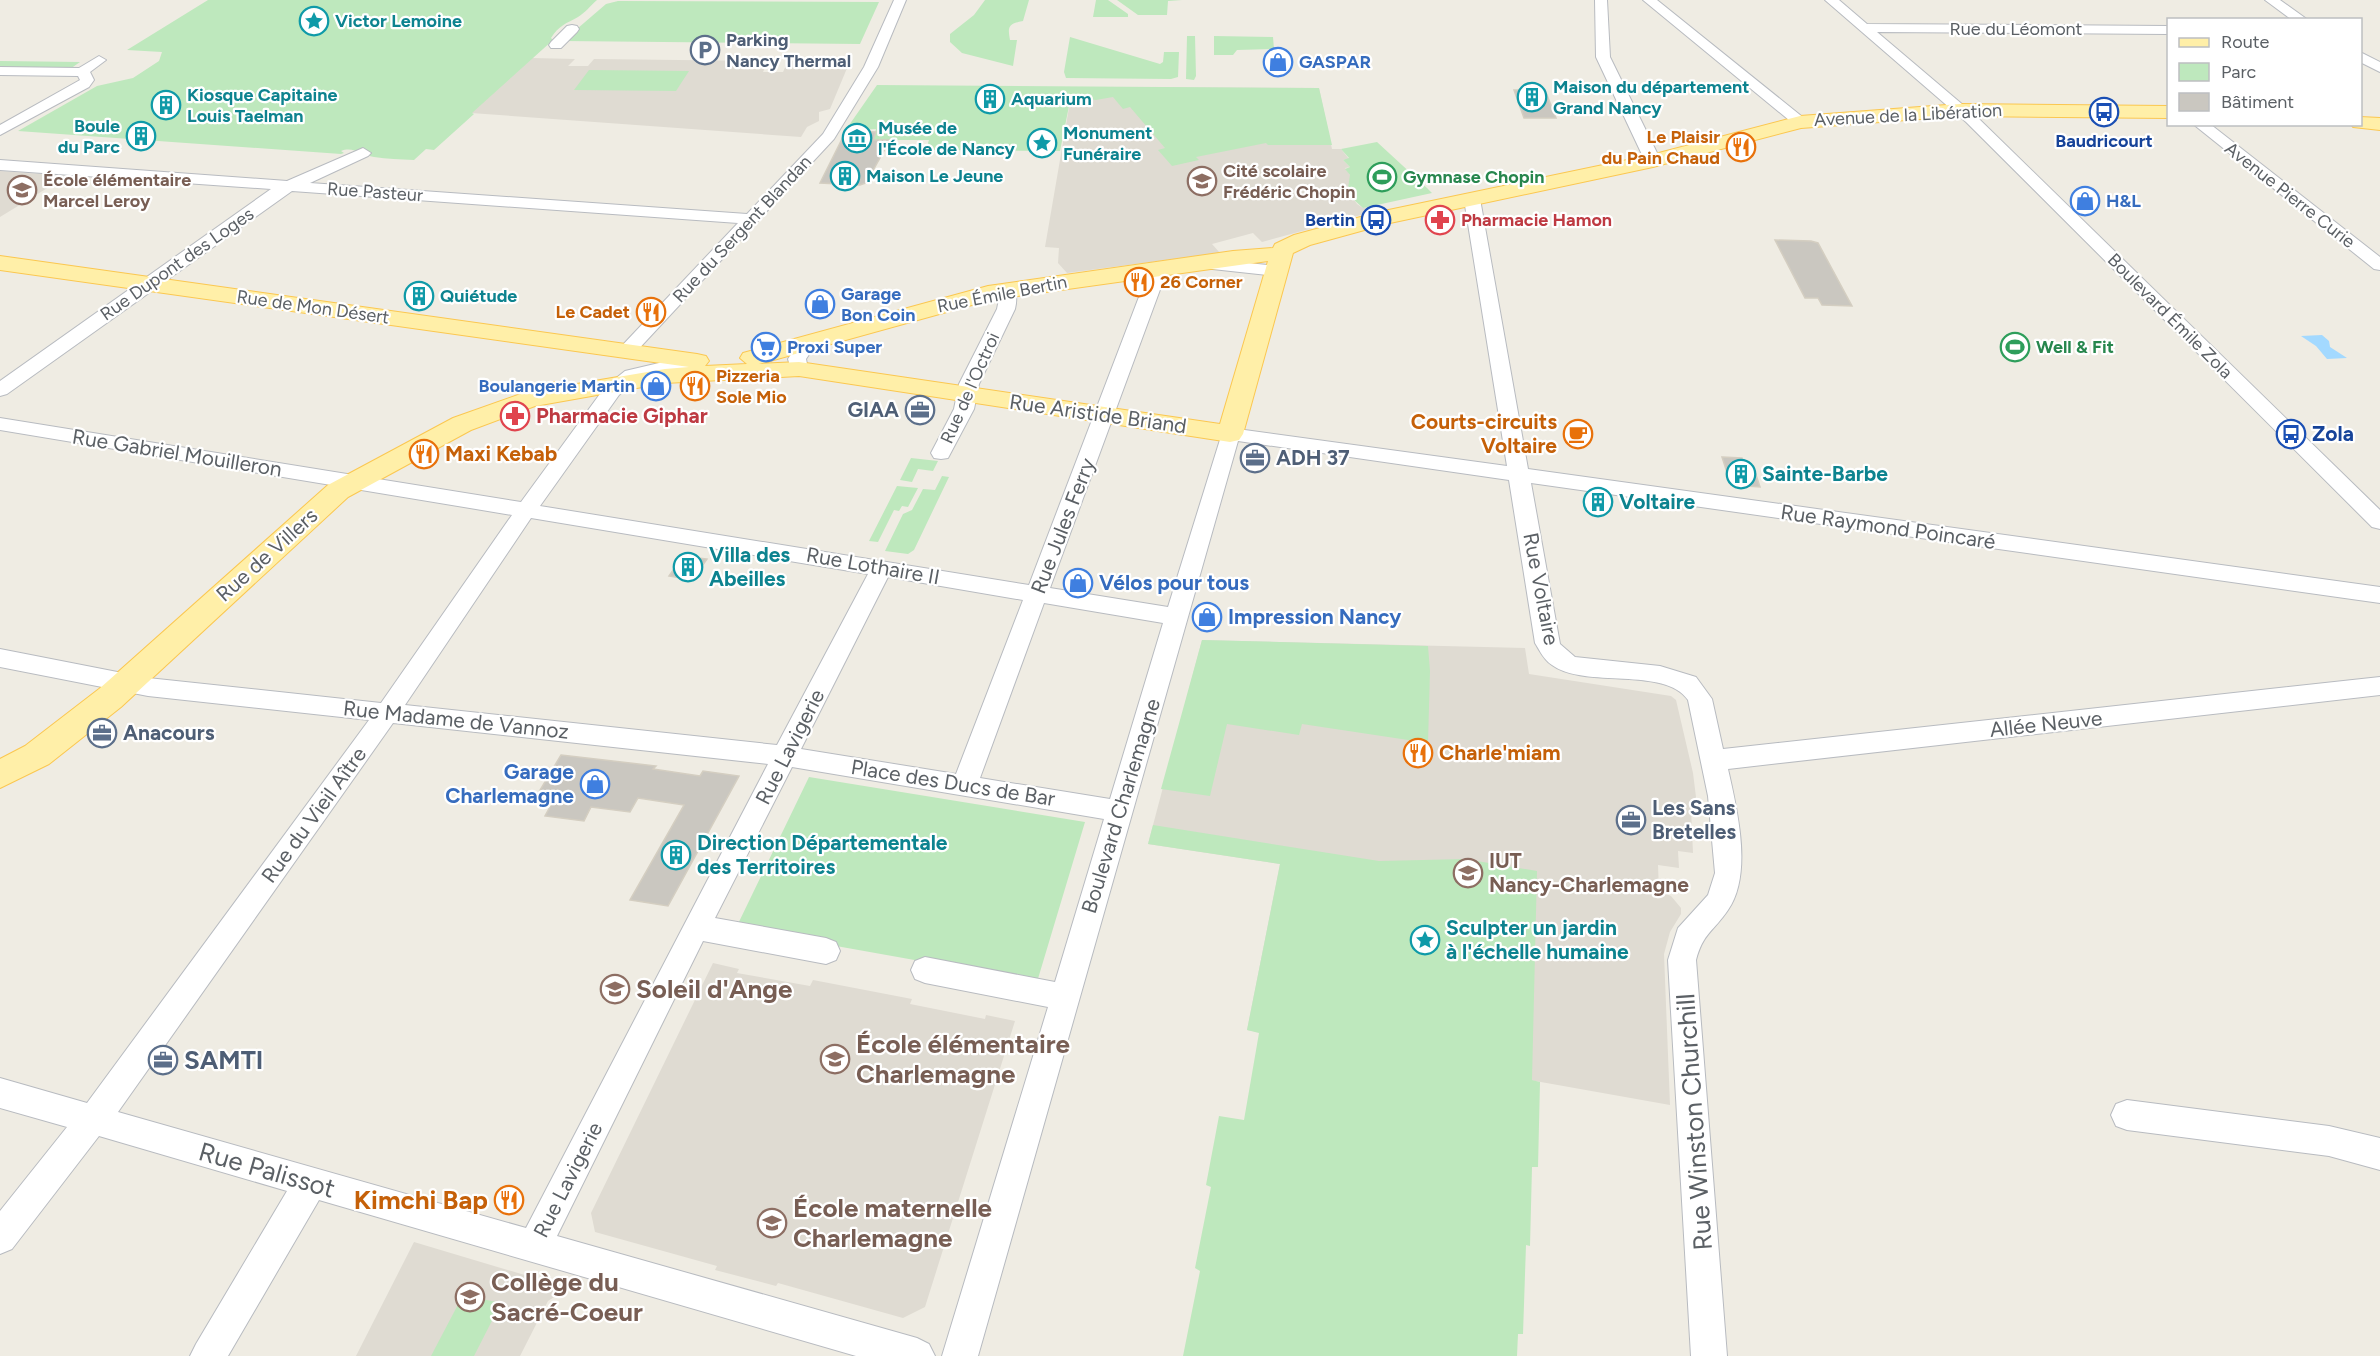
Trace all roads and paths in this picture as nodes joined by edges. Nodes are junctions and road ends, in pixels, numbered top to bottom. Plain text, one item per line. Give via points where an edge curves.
1 (900, 0) edge
2 (1601, 0) edge
3 (1649, 0) edge
4 (1830, 0) edge
5 (2271, 0) edge
6 (2299, 18) edge
7 (572, 28) dead end
8 (1864, 28) junction
9 (2167, 30) edge
10 (556, 45) dead end
11 (2362, 57) edge
12 (0, 58) edge
13 (2380, 68) edge
14 (0, 71) edge
15 (82, 72) junction
16 (1960, 110) junction
17 (2167, 112) edge
18 (1800, 122) junction
19 (2362, 123) edge
20 (2380, 124) edge
21 (2203, 126) edge
22 (0, 131) edge
23 (363, 153) dead end
24 (1653, 161) junction
25 (0, 165) edge
26 (290, 185) junction
27 (1472, 199) junction
28 (751, 219) junction
29 (0, 263) edge
30 (1278, 263) junction
31 (2380, 265) edge
32 (1159, 268) junction
33 (149, 283) junction
34 (1006, 290) junction
35 (807, 344) junction
36 (583, 345) junction
37 (626, 351) junction
38 (693, 361) junction
39 (799, 369) junction
40 (564, 386) junction
41 (617, 386) junction
42 (0, 390) edge
43 (967, 395) junction
44 (537, 399) junction
45 (1106, 415) junction
46 (0, 424) edge
47 (1230, 434) junction
48 (941, 453) dead end
49 (1397, 457) joint
50 (1520, 474) junction
51 (354, 482) junction
52 (527, 509) junction
53 (2380, 522) edge
54 (882, 568) junction
55 (1037, 594) junction
56 (2380, 595) edge
57 (1177, 617) junction
58 (0, 658) edge
59 (126, 682) junction
60 (2380, 686) edge
61 (387, 713) junction
62 (786, 756) junction
63 (1713, 759) junction
64 (0, 775) edge
65 (964, 784) junction
66 (1120, 811) junction
67 (1719, 900) joint
68 (696, 927) junction
69 (826, 951) dead end
70 (924, 970) dead end
71 (1066, 997) junction
72 (0, 1093) edge
73 (2127, 1115) dead end
74 (93, 1120) junction
75 (2380, 1154) edge
76 (311, 1184) junction
77 (0, 1237) edge
78 (534, 1247) junction
79 (208, 1356) edge
80 (917, 1356) edge
81 (960, 1356) edge
82 (1709, 1356) edge

1 - 28 street, Rue du Sergent Blandan via 881,46 829,136
2 - 24 street via 1604,57
3 - 18 street
4 - 8 street, Boulevard Émile Zola
5 - 6 street
7 - 10 street
8 - 9 street, Rue du Léomont
8 - 16 street, Boulevard Émile Zola
11 - 13 street
12 - 15 street via 99,60
14 - 15 street
15 - 22 street via 87,80 84,84
16 - 17 main road, Avenue de la Libération
16 - 18 main road, Avenue de la Libération
16 - 53 street, Boulevard Émile Zola
18 - 24 main road, Avenue de la Libération
19 - 20 main road
21 - 31 street, Avenue Pierre Curie
23 - 26 street, Rue Dupont des Loges
24 - 27 main road
25 - 26 street, Rue Pasteur
26 - 28 street, Rue Pasteur
26 - 33 street, Rue Dupont des Loges
27 - 30 main road via 1296,242 1282,249
27 - 50 street, Rue Voltaire
28 - 37 street, Rue du Sergent Blandan
29 - 33 main road, Rue de Mon Désert
30 - 32 main road, Rue Émile Bertin via 1268,254
30 - 47 main road, Boulevard Charlemagne
32 - 34 main road, Rue Émile Bertin
32 - 45 street, Rue Jules Ferry
33 - 36 main road, Rue de Mon Désert
33 - 42 street, Rue Dupont des Loges
34 - 35 main road, Rue Émile Bertin
34 - 43 street, Rue de l'Octroi via 1006,309
35 - 38 main road, Rue Émile Bertin via 743,360
35 - 39 street via 797,359
36 - 37 main road, Rue de Mon Désert
36 - 40 main road, Rue de Villers via 583,363
37 - 38 main road, Rue de Mon Désert
37 - 40 main road, Rue de Villers via 606,367
38 - 41 street via 640,372
39 - 41 main road, Rue Aristide Briand via 665,376
39 - 43 main road, Rue Aristide Briand
40 - 44 main road, Rue de Villers
41 - 44 main road, Rue Aristide Briand
41 - 52 street, Rue du Vieil Aître
43 - 45 main road, Rue Aristide Briand
43 - 48 street, Rue de l'Octroi
44 - 51 main road, Rue de Villers via 462,424
45 - 47 main road, Rue Aristide Briand
45 - 55 street, Rue Jules Ferry
46 - 51 street, Rue Gabriel Mouilleron
47 - 49 street, Rue Aristide Briand
47 - 57 street, Boulevard Charlemagne
49 - 50 street, Rue Raymond Poincaré
50 - 56 street, Rue Raymond Poincaré
50 - 63 street, Rue Voltaire via 1547,642 1553,653 1571,665 1686,682 1700,699
51 - 52 street, Rue Lothaire II
51 - 59 main road, Rue de Villers via 338,491
52 - 54 street, Rue Lothaire II
52 - 61 street, Rue du Vieil Aître
54 - 55 street, Rue Lothaire II
54 - 62 street, Rue Lavigerie
55 - 57 street, Rue Lothaire II
55 - 65 street, Rue Jules Ferry
57 - 66 street, Boulevard Charlemagne
58 - 59 street, Rue Madame de Vannoz
59 - 61 street, Rue Madame de Vannoz
59 - 64 main road, Rue de Villers via 61,738
60 - 63 street, Allée Neuve
61 - 62 street, Rue Madame de Vannoz
61 - 74 street, Rue du Vieil Aître
62 - 65 street, Place des Ducs de Bar
62 - 68 street, Rue Lavigerie
63 - 67 street, Rue Voltaire via 1728,864 1727,881
65 - 66 street, Place des Ducs de Bar
66 - 71 street, Boulevard Charlemagne
67 - 82 street, Rue Winston Churchill via 1688,937 1682,960
68 - 69 street
68 - 78 street, Rue Lavigerie
70 - 71 street
71 - 81 street, Boulevard Charlemagne
72 - 74 street, Rue Palissot
73 - 75 street via 2329,1141
74 - 76 street, Rue Palissot
74 - 77 street, Rue du Vieil Aître
76 - 78 street, Rue Palissot
76 - 79 street
78 - 80 street, Rue Palissot

